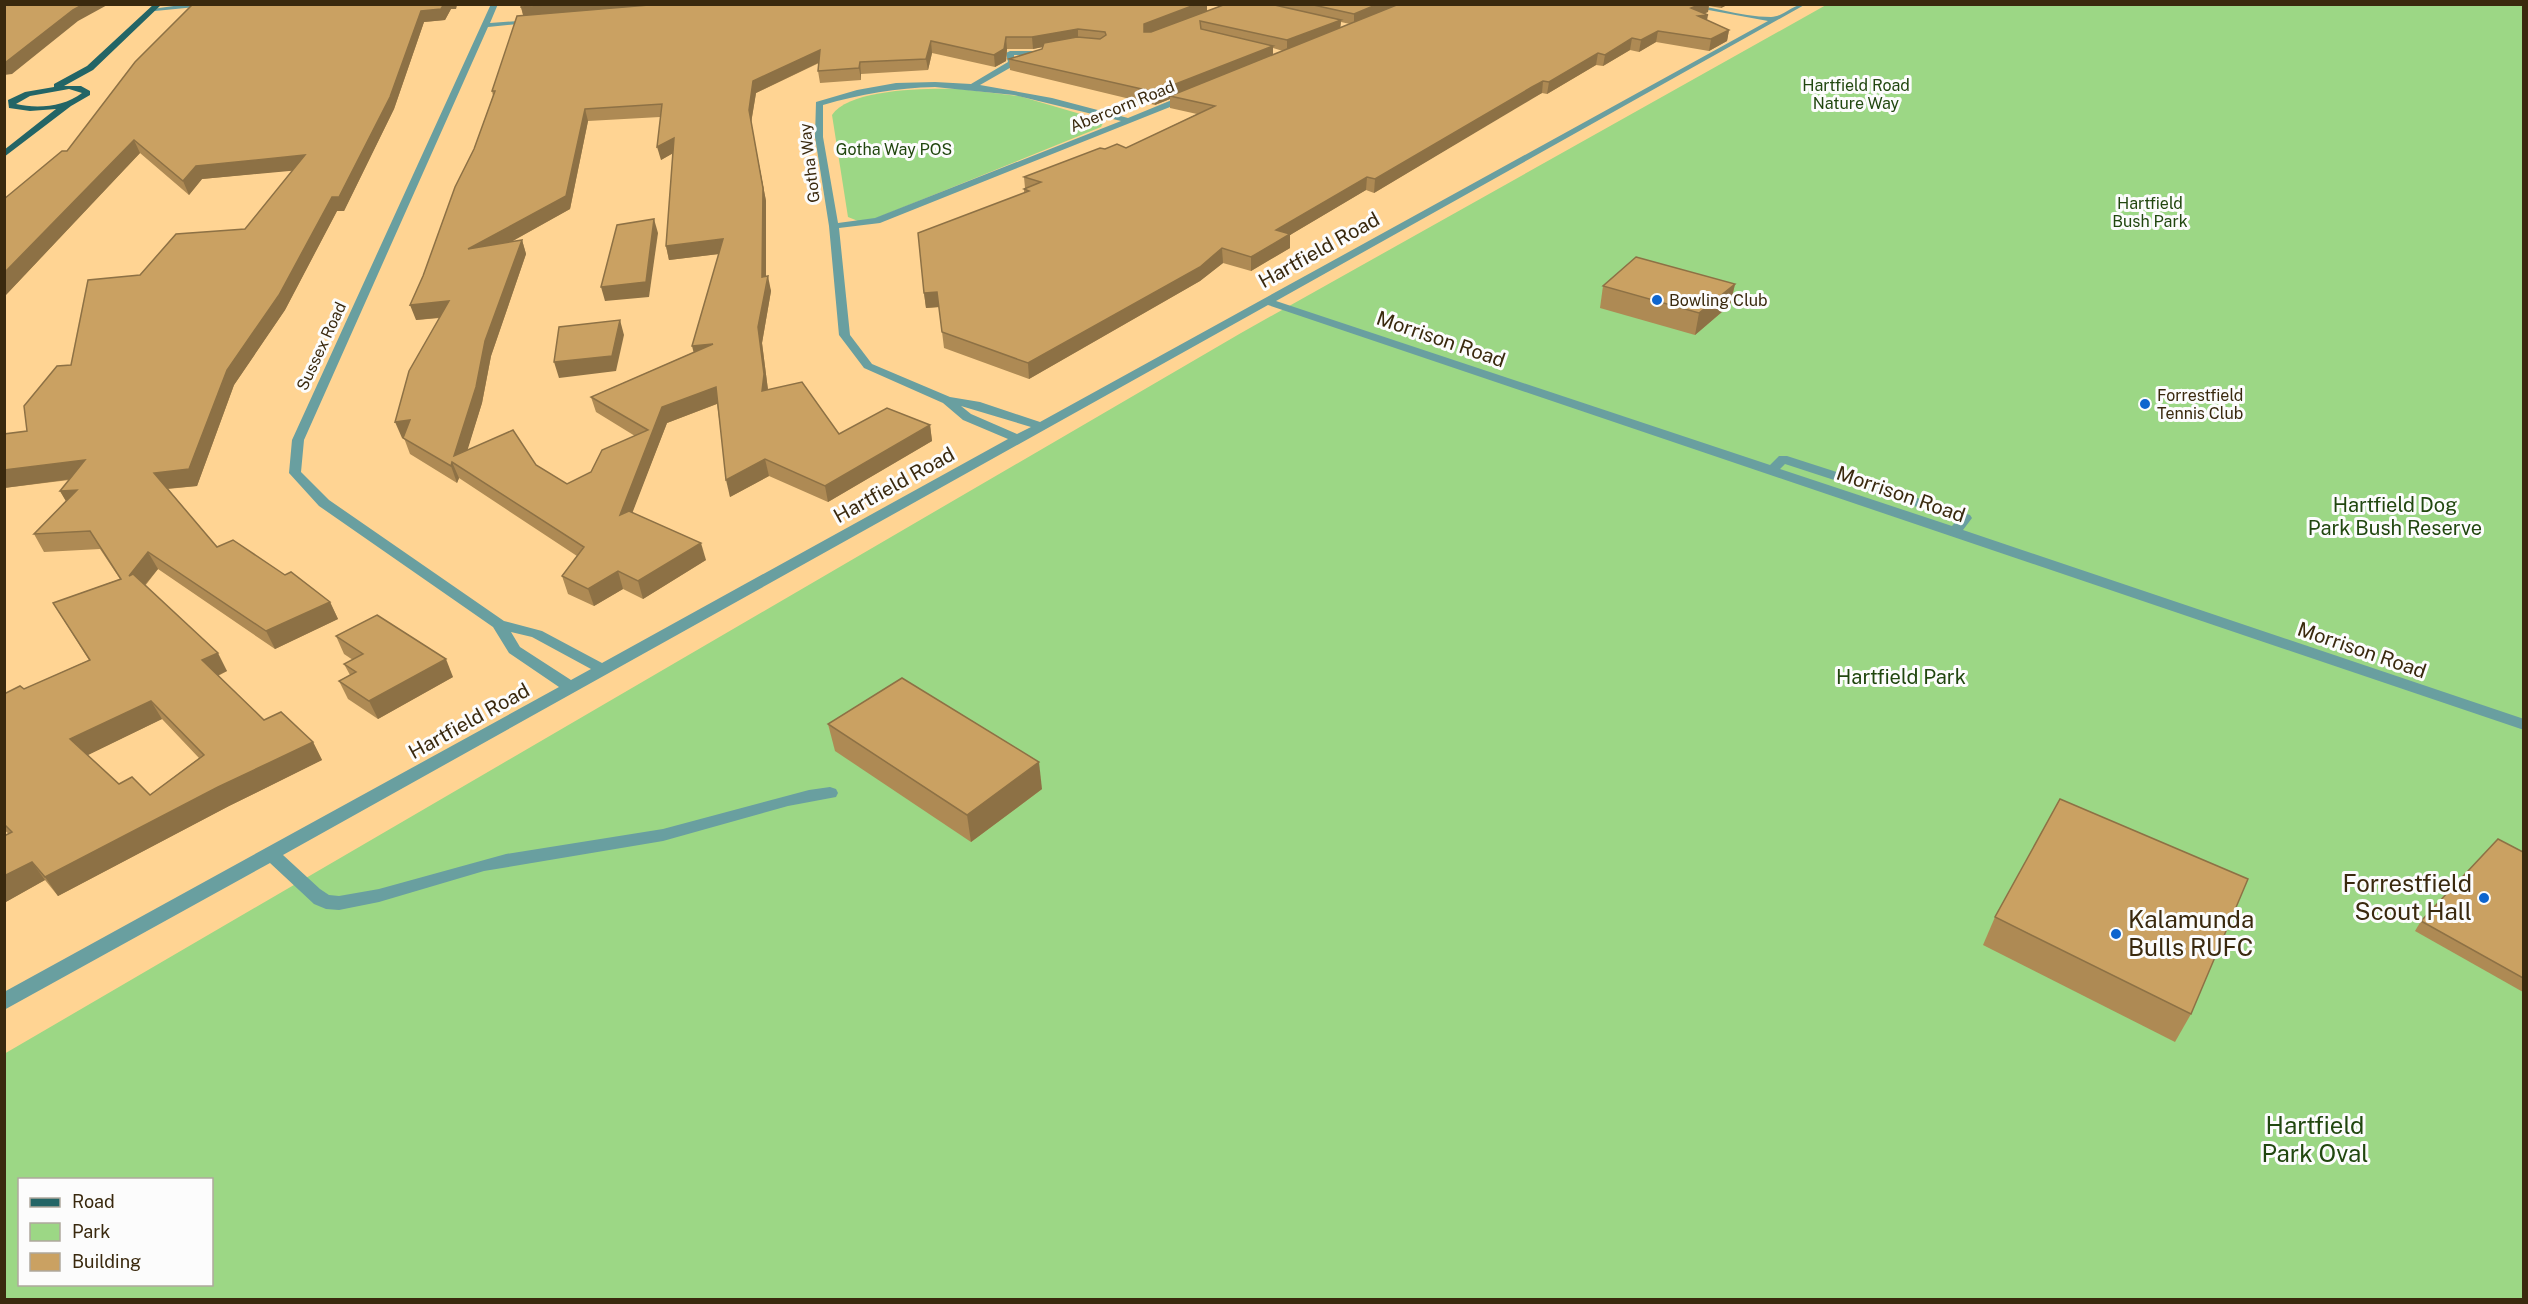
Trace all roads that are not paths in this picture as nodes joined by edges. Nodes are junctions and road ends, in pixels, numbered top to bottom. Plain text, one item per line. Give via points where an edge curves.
1 (223, 4) edge
2 (495, 4) edge
3 (1678, 4) edge
4 (1803, 4) edge
5 (169, 6) edge
6 (158, 10) edge
7 (546, 21) edge
8 (1773, 21) junction
9 (488, 25) junction
10 (1048, 50) edge
11 (97, 74) dead end
12 (974, 86) junction
13 (52, 88) junction
14 (81, 88) junction
15 (28, 94) junction
16 (1193, 94) edge
17 (4, 98) edge
18 (69, 103) junction
19 (4, 108) edge
20 (27, 114) junction
21 (1128, 120) junction
22 (27, 135) junction
23 (4, 155) edge
24 (834, 226) junction
25 (1266, 301) junction
26 (947, 400) junction
27 (1040, 426) junction
28 (1018, 439) junction
29 (499, 624) junction
30 (602, 669) junction
31 (570, 687) junction
32 (2523, 726) edge
33 (830, 793) dead end
34 (271, 854) junction
35 (4, 1002) edge

1 - 5 street
2 - 9 street, Sussex Road
3 - 8 street
4 - 8 street, Hartfield Road
5 - 6 main road
6 - 13 main road via 90,68
7 - 9 street
8 - 25 street, Hartfield Road
9 - 29 street, Sussex Road via 298,440 295,473 324,503
10 - 12 street via 1010,53 1012,63
11 - 14 main road
12 - 21 street, Gotha Way via 1054,100
12 - 24 street, Gotha Way via 887,88 819,104 819,137
13 - 14 main road
13 - 15 main road
14 - 18 main road via 86,90 84,96
15 - 17 main road
15 - 20 main road via 12,102 12,106
16 - 21 street, Abercorn Road
18 - 20 main road
18 - 22 main road
19 - 20 main road
20 - 22 main road
21 - 24 street, Abercorn Road via 877,221
22 - 23 main road
24 - 26 street, Gotha Way via 845,335 868,366
25 - 27 street, Hartfield Road
25 - 32 street, Morrison Road
26 - 27 street, Gotha Way
26 - 28 street, Gotha Way via 967,417
27 - 28 street, Hartfield Road
28 - 30 street, Hartfield Road
29 - 30 street, Sussex Road via 537,634
29 - 31 street, Sussex Road via 514,650
30 - 31 street, Hartfield Road
31 - 34 street, Hartfield Road
33 - 34 street via 807,795 698,828 626,843 503,860 378,896 337,903 323,902
34 - 35 street, Hartfield Road

